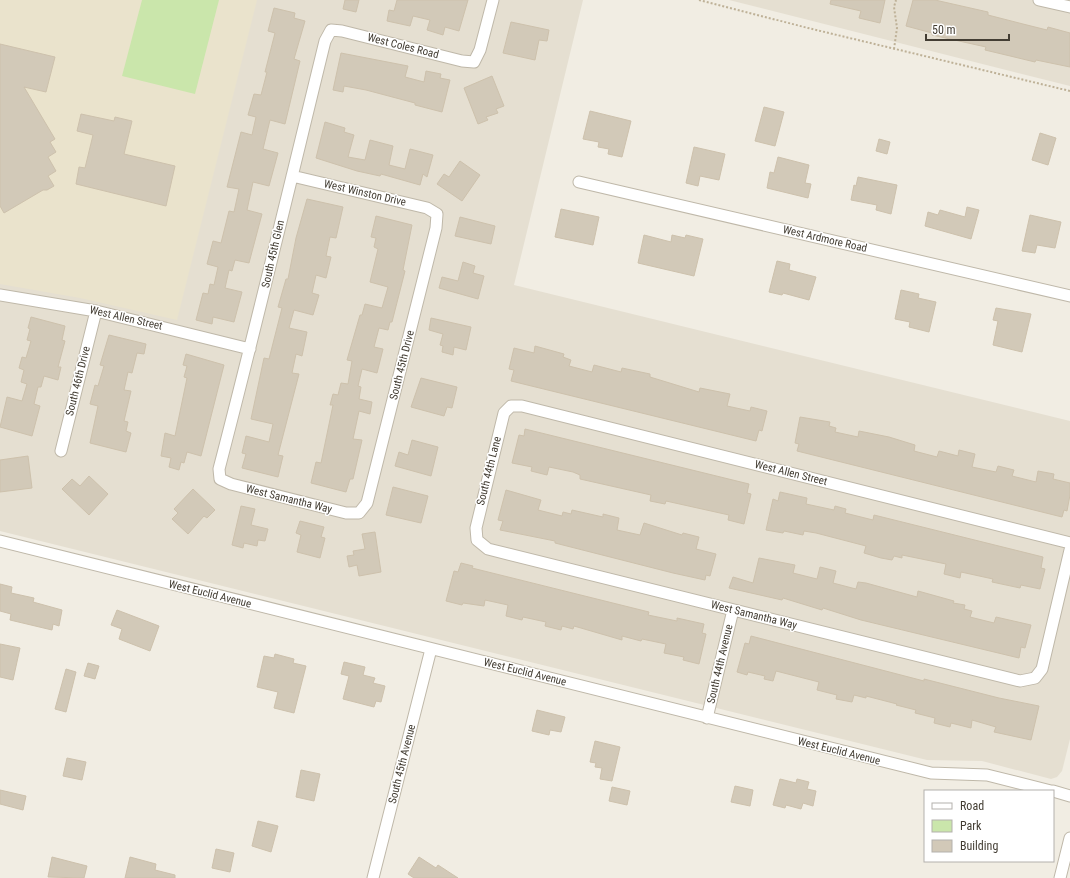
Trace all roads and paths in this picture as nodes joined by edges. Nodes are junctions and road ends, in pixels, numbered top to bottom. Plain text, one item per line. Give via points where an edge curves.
1 (493, 0) edge
2 (699, 0) edge
3 (896, 0) edge
4 (1039, 0) edge
5 (1070, 8) edge
6 (331, 30) joint
7 (894, 49) junction
8 (1070, 91) edge
9 (292, 176) junction
10 (579, 182) dead end
11 (437, 214) joint
12 (0, 295) edge
13 (1070, 296) edge
14 (96, 311) junction
15 (250, 349) junction
16 (511, 406) joint
17 (61, 451) dead end
18 (220, 479) joint
19 (359, 513) joint
20 (477, 540) joint
21 (0, 541) edge
22 (1070, 543) edge
23 (1070, 550) edge
24 (733, 610) junction
25 (431, 649) junction
26 (707, 718) junction
27 (1048, 790) edge
28 (1054, 792) edge
29 (1070, 796) edge
30 (1070, 838) edge
31 (373, 878) edge
32 (1060, 878) edge

1 - 6 street, West Coles Road via 480,50 474,62
2 - 7 path
3 - 7 path via 894,7 897,28
4 - 5 street
6 - 9 street, South 45th Glen via 325,41
7 - 8 path
9 - 11 street, West Winston Drive via 427,208
9 - 15 street, South 45th Glen
10 - 13 street, West Ardmore Road
11 - 19 street, South 45th Drive via 436,228 367,503
12 - 14 street, West Allen Street
14 - 15 street, West Allen Street
14 - 17 street, South 46th Drive
15 - 18 street, South 45th Glen via 219,469
16 - 20 street, South 44th Lane via 504,413 476,528
16 - 22 street, West Allen Street via 522,406
18 - 19 street, West Samantha Way via 338,511
20 - 24 street, West Samantha Way via 488,549
21 - 25 street, West Euclid Avenue
23 - 24 street, West Samantha Way via 1042,669 1034,678 1020,681
24 - 26 street, South 44th Avenue
25 - 26 street, West Euclid Avenue
25 - 31 street, South 45th Avenue
26 - 27 street, West Euclid Avenue via 931,773 987,774
28 - 29 street, West Euclid Avenue
30 - 32 street

